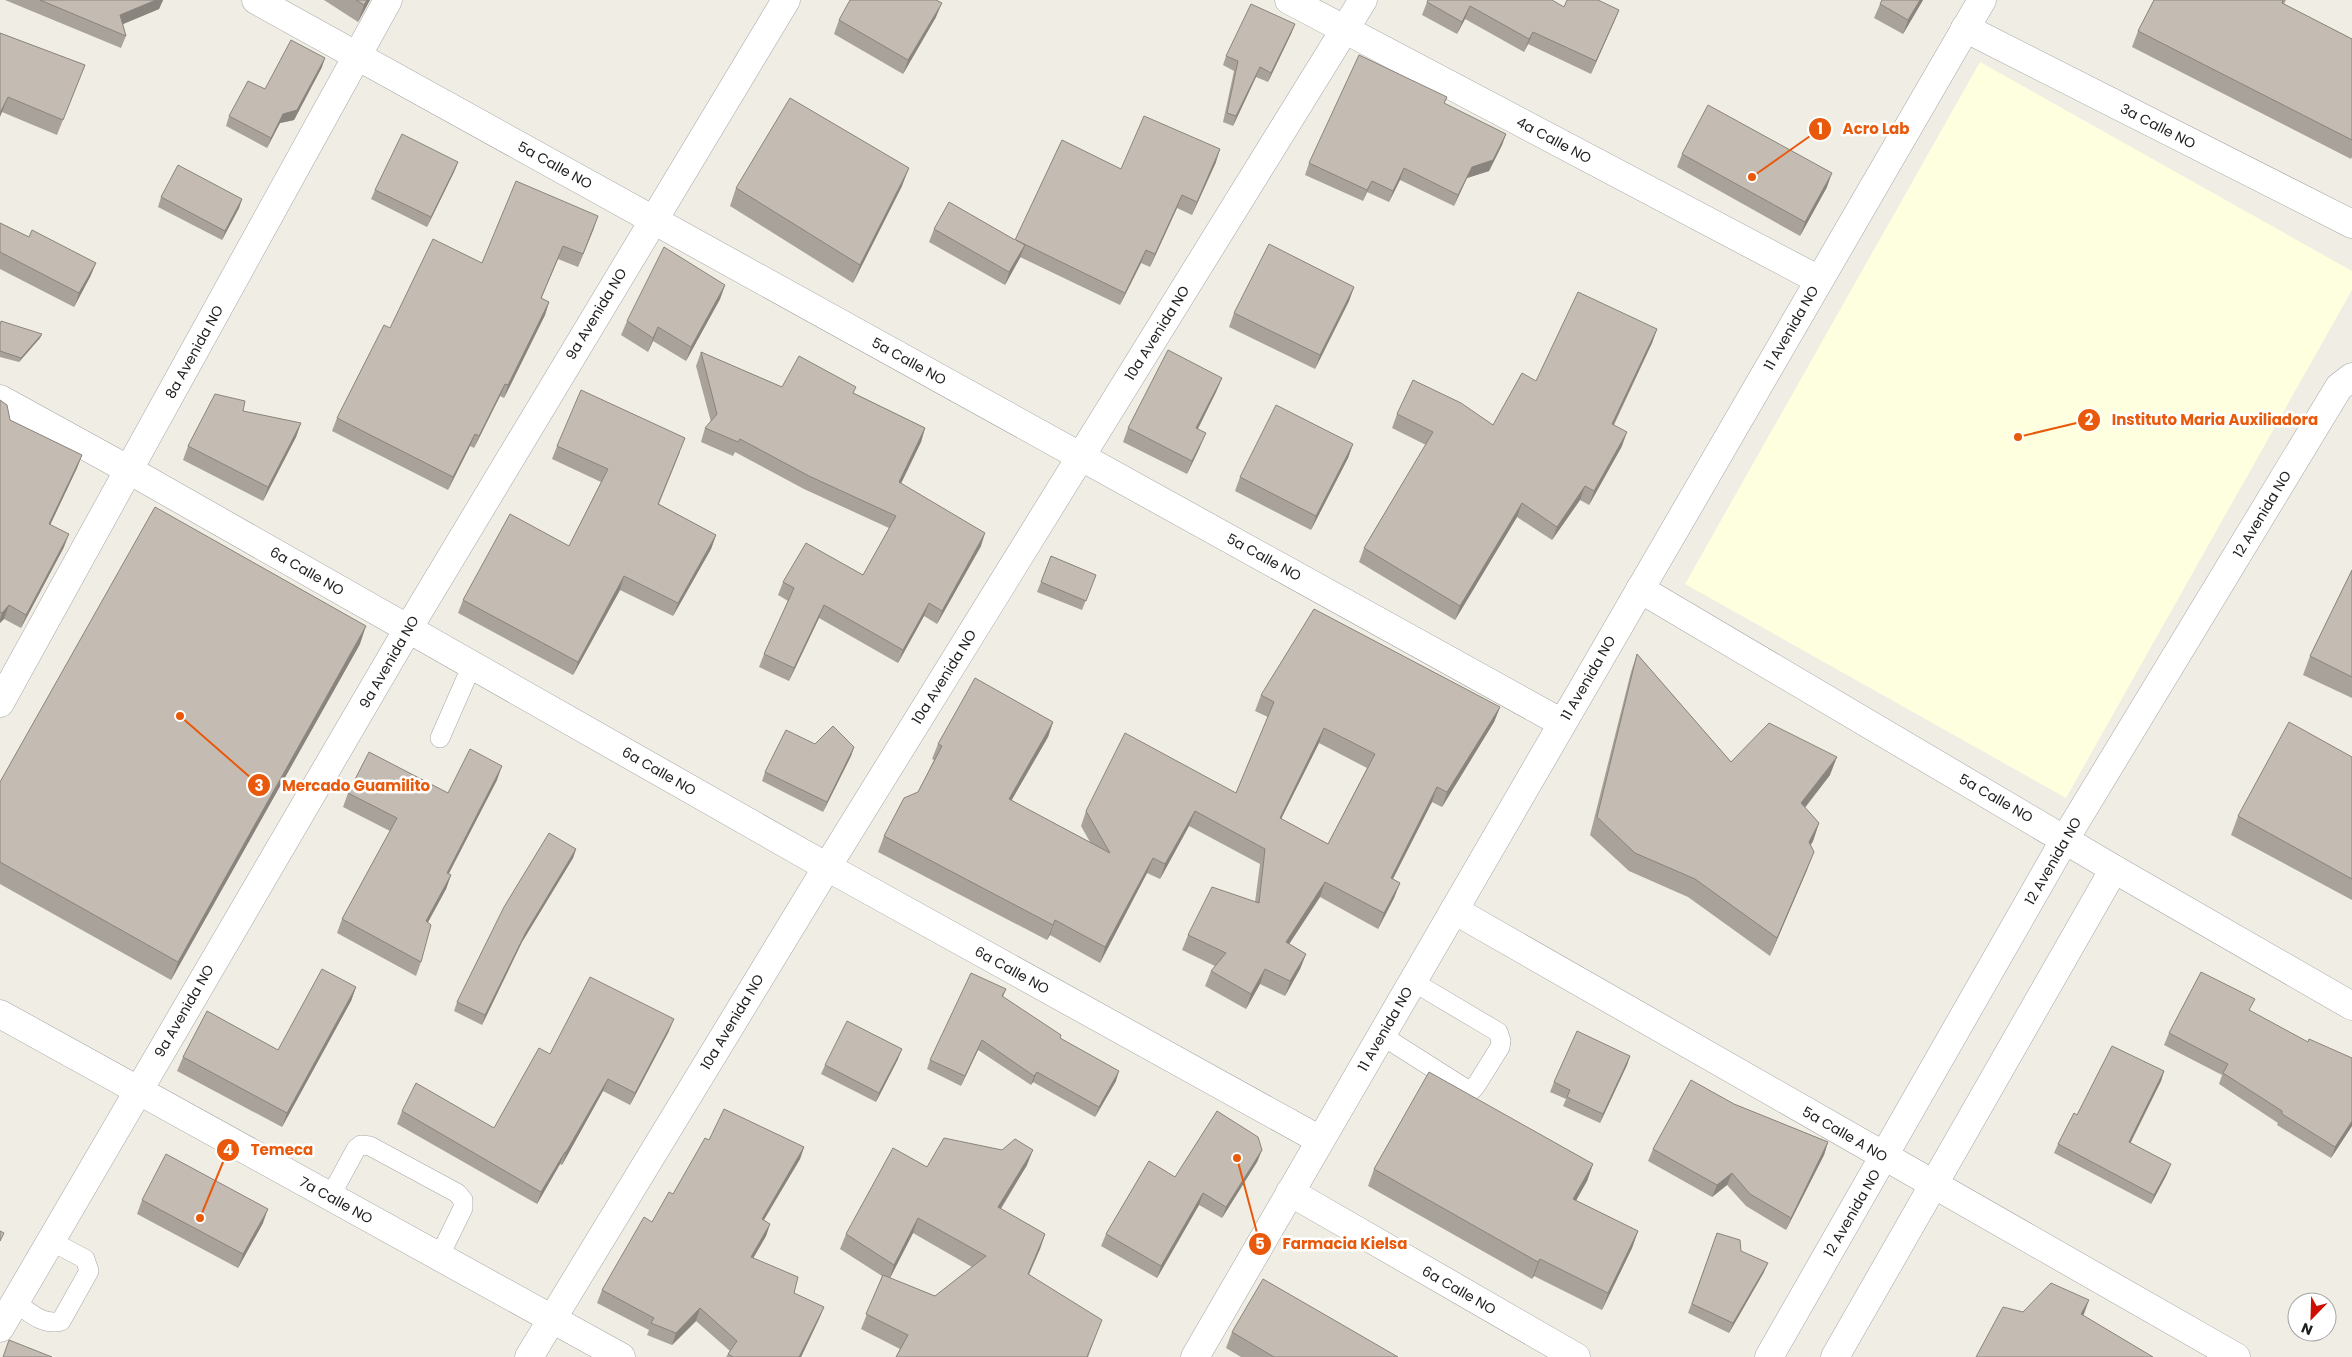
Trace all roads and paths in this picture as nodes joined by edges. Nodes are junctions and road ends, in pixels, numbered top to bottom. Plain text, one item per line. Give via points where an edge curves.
1 (256, 0) edge
2 (388, 0) edge
3 (786, 0) edge
4 (1289, 0) edge
5 (1363, 0) edge
6 (1982, 0) edge
7 (1964, 28) junction
8 (1345, 30) junction
9 (357, 56) junction
10 (652, 220) junction
11 (2352, 224) edge
12 (1819, 280) junction
13 (2352, 377) edge
14 (0, 399) edge
15 (1081, 456) junction
16 (129, 470) junction
17 (1640, 589) junction
18 (408, 629) junction
19 (472, 665) junction
20 (0, 703) edge
21 (1562, 723) junction
22 (440, 738) dead end
23 (2065, 839) junction
24 (827, 867) junction
25 (2114, 869) junction
26 (1454, 910) junction
27 (1412, 981) junction
28 (2352, 1006) edge
29 (0, 1014) edge
30 (1381, 1035) junction
31 (137, 1091) junction
32 (1320, 1140) junction
33 (1884, 1156) junction
34 (1934, 1184) junction
35 (1290, 1192) junction
36 (330, 1197) junction
37 (50, 1241) junction
38 (439, 1257) junction
39 (15, 1302) junction
40 (552, 1318) junction
41 (0, 1328) edge
42 (529, 1357) edge
43 (621, 1357) edge
44 (1195, 1357) edge
45 (1576, 1357) edge
46 (1769, 1357) edge
47 (1835, 1357) edge
48 (2236, 1357) edge

1 - 9 street, 5a Calle NO
2 - 9 street, 8a Avenida NO
3 - 10 street, 9a Avenida NO
4 - 8 street, 4a Calle NO
5 - 8 street, 10a Avenida NO
6 - 7 street, 11 Avenida NO
7 - 11 street, 3a Calle NO
7 - 12 street, 11 Avenida NO
8 - 12 street, 4a Calle NO
8 - 15 street, 10a Avenida NO
9 - 10 street, 5a Calle NO
9 - 16 street, 8a Avenida NO
10 - 15 street, 5a Calle NO
10 - 18 street, 9a Avenida NO
12 - 17 street, 11 Avenida NO
13 - 23 street, 12 Avenida NO via 2339,387
14 - 16 street, 6a Calle NO
15 - 21 street, 5a Calle NO
15 - 24 street, 10a Avenida NO
16 - 18 street, 6a Calle NO
16 - 20 street, 8a Avenida NO
17 - 21 street, 11 Avenida NO
17 - 23 street, 5a Calle NO
18 - 19 street, 6a Calle NO
18 - 31 street, 9a Avenida NO
19 - 22 lane
19 - 24 street, 6a Calle NO
21 - 26 street, 11 Avenida NO
23 - 25 street, 5a Calle NO
23 - 33 street, 12 Avenida NO
24 - 32 street, 6a Calle NO
24 - 40 street, 10a Avenida NO
25 - 28 street, 5a Calle NO
25 - 34 street
26 - 27 street, 11 Avenida NO
26 - 33 street, 5a Calle A NO
27 - 30 street, 11 Avenida NO
27 - 30 lane via 1498,1032 1500,1046 1477,1084 1466,1089
29 - 31 street, 7a Calle NO
30 - 32 street, 11 Avenida NO
31 - 36 street, 7a Calle NO
31 - 37 street, 9a Avenida NO
32 - 35 street, 11 Avenida NO
33 - 34 street, 5a Calle A NO
33 - 46 street, 12 Avenida NO
34 - 47 street
34 - 48 street, 5a Calle A NO
35 - 44 street, 11 Avenida NO
35 - 45 street, 6a Calle NO
36 - 38 street, 7a Calle NO
36 - 38 lane via 361,1145 370,1146 457,1193 463,1200 463,1208
37 - 39 street, 9a Avenida NO
37 - 39 lane via 86,1259 89,1271 61,1322 45,1322
38 - 40 street, 7a Calle NO
39 - 41 street, 9a Avenida NO
40 - 42 street, 10a Avenida NO
40 - 43 street, 7a Calle NO

